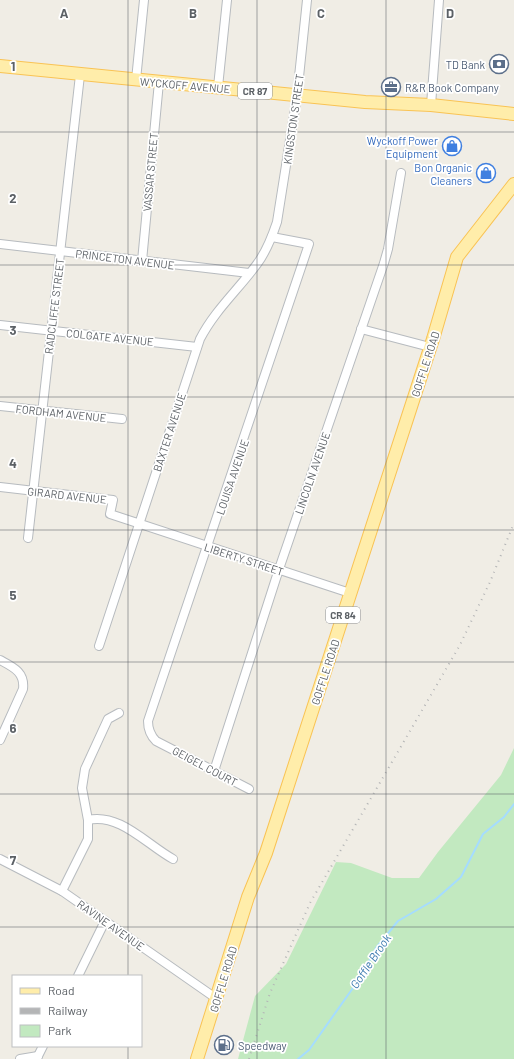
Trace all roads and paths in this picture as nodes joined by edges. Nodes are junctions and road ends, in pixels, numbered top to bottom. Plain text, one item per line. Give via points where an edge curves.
1 (144, 0) edge
2 (227, 0) edge
3 (307, 0) edge
4 (440, 0) edge
5 (0, 66) edge
6 (80, 75) junction
7 (136, 80) junction
8 (159, 82) junction
9 (218, 87) junction
10 (297, 96) junction
11 (431, 106) junction
12 (514, 114) edge
13 (401, 173) dead end
14 (514, 184) edge
15 (272, 237) junction
16 (0, 244) edge
17 (61, 251) junction
18 (142, 261) junction
19 (249, 273) junction
20 (0, 325) edge
21 (361, 329) junction
22 (52, 331) junction
23 (197, 347) junction
24 (430, 347) junction
25 (0, 406) edge
26 (42, 410) junction
27 (122, 419) dead end
28 (0, 487) edge
29 (33, 491) junction
30 (139, 525) junction
31 (28, 538) dead end
32 (208, 547) junction
33 (278, 569) junction
34 (350, 593) junction
35 (99, 646) dead end
36 (0, 660) edge
37 (119, 712) dead end
38 (0, 740) edge
39 (160, 742) joint
40 (214, 771) junction
41 (249, 789) dead end
42 (88, 820) junction
43 (0, 859) edge
44 (173, 859) dead end
45 (62, 891) junction
46 (105, 921) junction
47 (78, 975) edge
48 (217, 999) junction
49 (43, 1047) edge
50 (39, 1057) edge
51 (20, 1059) edge
52 (197, 1059) edge

1 - 7 street
2 - 9 street
3 - 10 street, KINGSTON STREET
4 - 11 street
5 - 6 main road, WYCKOFF AVENUE / CR 87
6 - 7 main road, WYCKOFF AVENUE / CR 87
6 - 17 street, RADCLIFFE STREET
7 - 8 main road, WYCKOFF AVENUE / CR 87
8 - 9 main road, WYCKOFF AVENUE / CR 87
8 - 18 street, VASSAR STREET
9 - 10 main road, WYCKOFF AVENUE / CR 87
10 - 11 main road, WYCKOFF AVENUE / CR 87
10 - 15 street, KINGSTON STREET via 280,208
11 - 12 main road, WYCKOFF AVENUE / CR 87
13 - 21 street, LINCOLN AVENUE via 388,249
14 - 24 main road, GOFFLE ROAD / CR 84 via 457,257
15 - 19 street, BAXTER AVENUE via 258,264
15 - 32 street, LOUISA AVENUE via 309,244
16 - 17 street, PRINCETON AVENUE
17 - 18 street, PRINCETON AVENUE
17 - 22 street, RADCLIFFE STREET
18 - 19 street, PRINCETON AVENUE
19 - 23 street, BAXTER AVENUE via 214,316
20 - 22 street, COLGATE AVENUE
21 - 24 street
21 - 33 street, LINCOLN AVENUE
22 - 23 street, COLGATE AVENUE
22 - 26 street, RADCLIFFE STREET
23 - 30 street, BAXTER AVENUE
24 - 34 main road, GOFFLE ROAD / CR 84
25 - 26 street, FORDHAM AVENUE
26 - 27 street, FORDHAM AVENUE
26 - 29 street, RADCLIFFE STREET
28 - 29 street, GIRARD AVENUE
29 - 30 street, GIRARD AVENUE via 113,500 110,514
29 - 31 street, RADCLIFFE STREET
30 - 32 street, LIBERTY STREET
30 - 35 street, BAXTER AVENUE
32 - 33 street, LIBERTY STREET
32 - 39 street, LOUISA AVENUE via 148,721 149,732
33 - 34 street, LIBERTY STREET
33 - 40 street, LINCOLN AVENUE
34 - 48 main road, GOFFLE ROAD / CR 84 via 266,853 248,897
36 - 38 street via 18,670 24,682
37 - 42 street via 105,724 85,769 82,788
39 - 40 street, GEIGEL COURT
40 - 41 street, GEIGEL COURT
42 - 44 street via 104,818 118,823
42 - 45 street via 89,830 85,848
43 - 45 street, RAVINE AVENUE
45 - 46 street, RAVINE AVENUE
46 - 47 street
46 - 48 street, RAVINE AVENUE
48 - 52 main road, GOFFLE ROAD / CR 84
49 - 50 street
50 - 51 street

